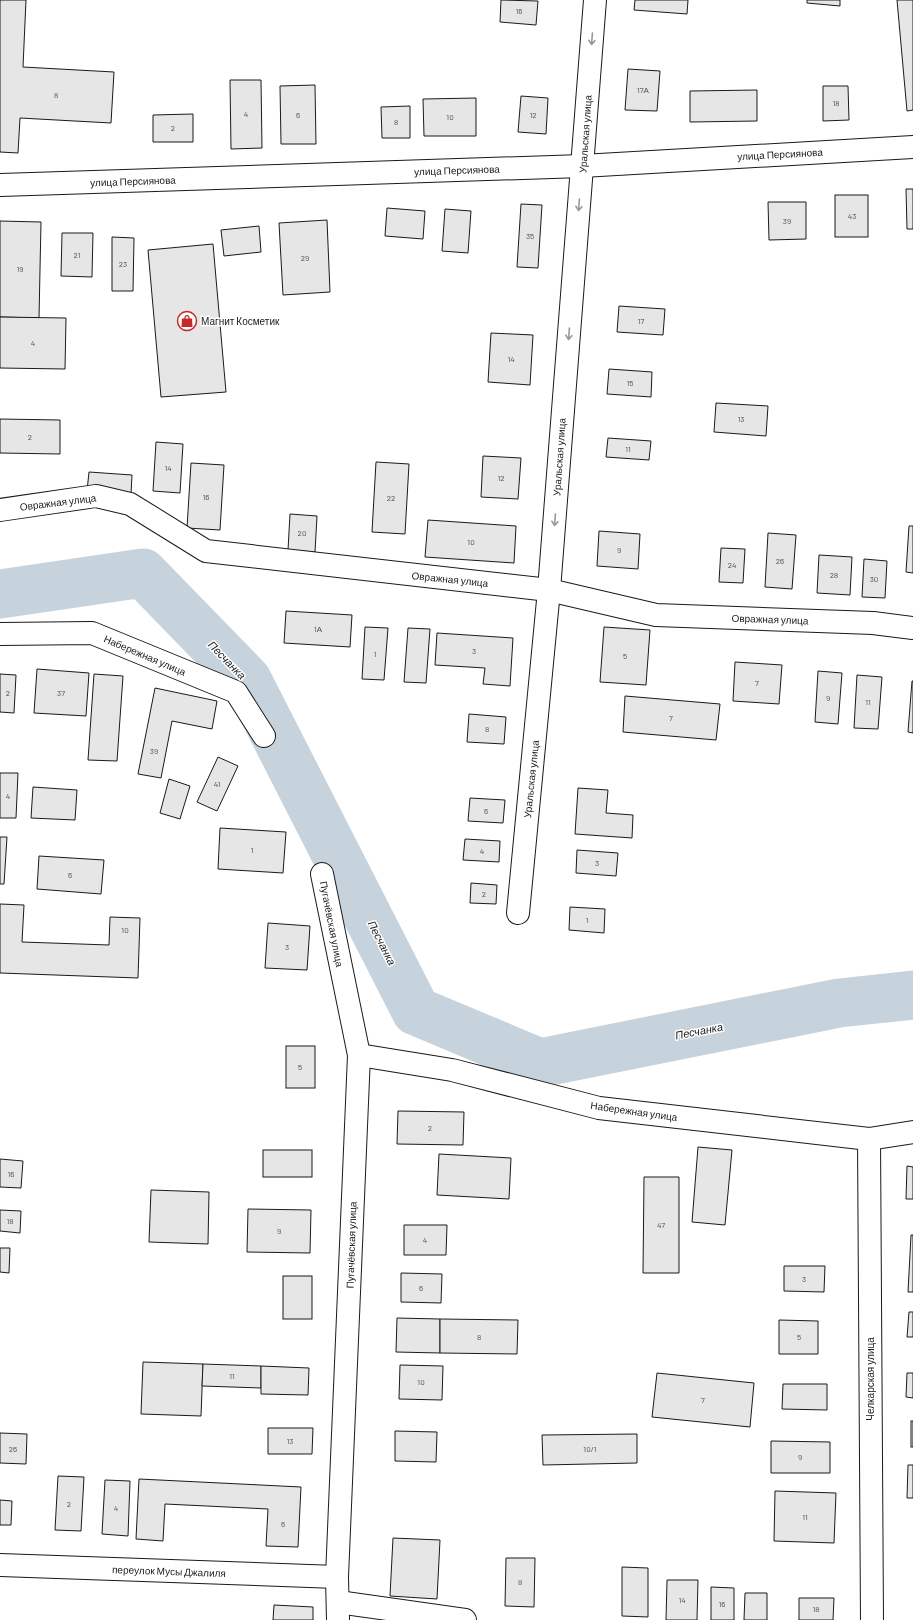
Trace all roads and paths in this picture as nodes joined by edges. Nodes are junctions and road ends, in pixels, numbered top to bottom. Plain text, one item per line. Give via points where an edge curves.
1 (595, 0) edge
2 (913, 147) edge
3 (582, 166) junction
4 (0, 185) edge
5 (0, 510) edge
6 (549, 590) junction
7 (913, 628) edge
8 (0, 634) edge
9 (264, 736) dead end
10 (322, 874) dead end
11 (518, 912) dead end
12 (359, 1055) junction
13 (913, 1132) edge
14 (869, 1139) junction
15 (0, 1565) edge
16 (337, 1577) junction
17 (338, 1611) edge
18 (465, 1620) edge
19 (872, 1620) edge

1 -> 3 street, Уральская улица
2 - 3 street, улица Персиянова
3 - 4 street, улица Персиянова
3 -> 6 street, Уральская улица
5 - 6 street, Овражная улица via 96,496 130,504 206,551
6 - 7 street, Овражная улица via 656,615 872,623
6 - 11 street, Уральская улица
8 - 9 street, Набережная улица via 92,633 236,692
10 - 12 street, Пугачёвская улица
12 - 14 street, Набережная улица via 452,1070 599,1108
12 - 16 street, Пугачёвская улица
13 - 14 street, Набережная улица
14 - 19 street, Челкарская улица
15 - 16 street, переулок Мусы Джалиля
16 - 17 street, Пугачёвская улица
17 - 18 street

